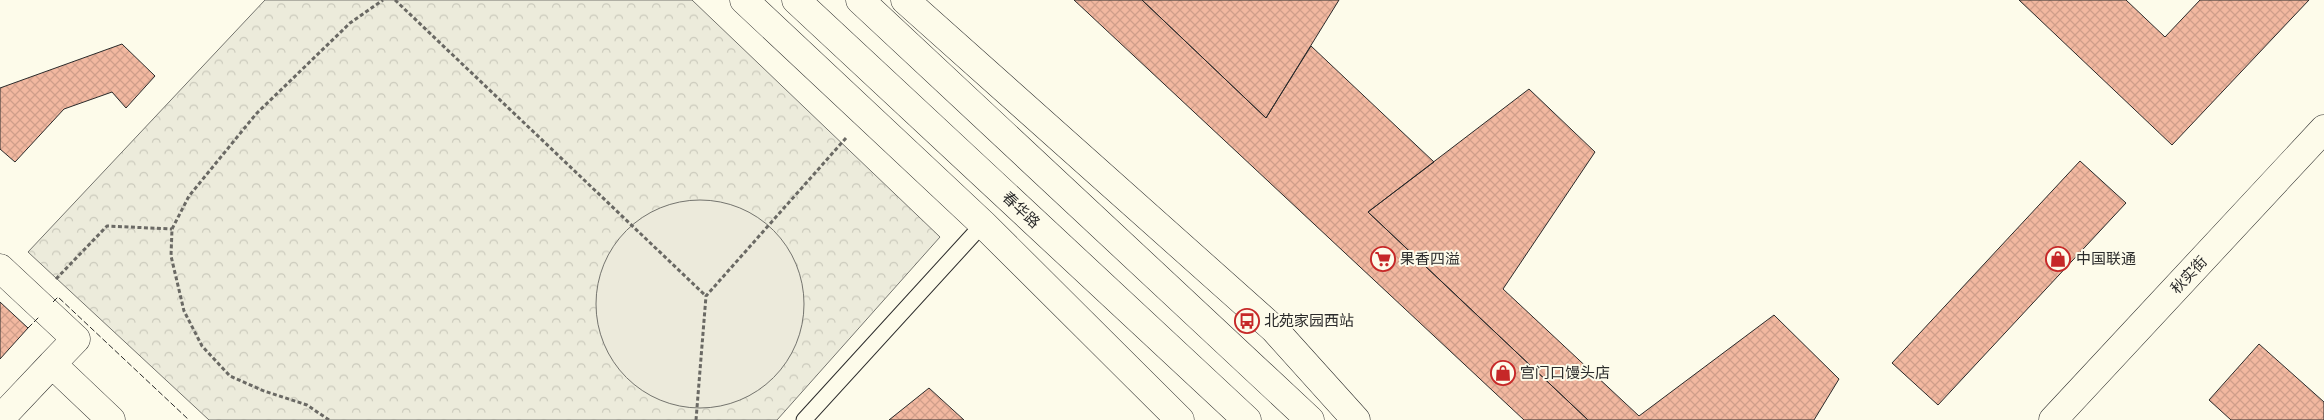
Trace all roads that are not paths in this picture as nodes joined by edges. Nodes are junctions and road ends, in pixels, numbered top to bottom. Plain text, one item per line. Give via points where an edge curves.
1 (744, 0) edge
2 (796, 0) edge
3 (860, 0) edge
4 (905, 0) edge
5 (2324, 129) edge
6 (983, 224) junction
7 (0, 268) edge
8 (52, 364) junction
9 (0, 419) edge
10 (111, 420) edge
11 (804, 420) edge
12 (1180, 420) edge
13 (1248, 420) edge
14 (1310, 420) edge
15 (1356, 420) edge
16 (2053, 420) edge

1 - 6 street
2 - 13 street, 春华路
3 - 14 street
4 - 15 street via 1274,329
5 - 16 street, 秋实街
6 - 11 lane
6 - 12 street
7 - 8 street via 76,339
8 - 9 street
8 - 10 street

